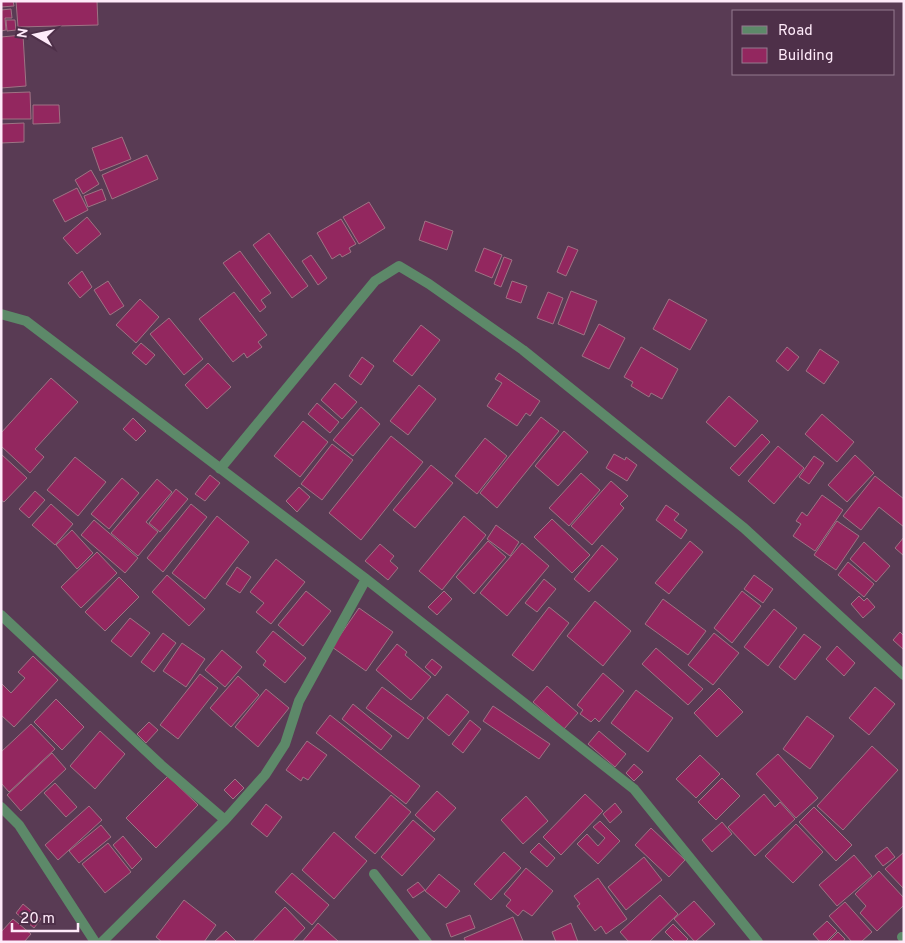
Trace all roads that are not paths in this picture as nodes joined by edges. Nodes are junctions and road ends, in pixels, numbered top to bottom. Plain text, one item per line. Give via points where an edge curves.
1 (1, 314) edge
2 (220, 468) junction
3 (366, 579) junction
4 (1, 615) edge
5 (904, 675) edge
6 (1, 807) edge
7 (224, 820) junction
8 (374, 874) dead end
9 (95, 942) edge
10 (102, 942) edge
11 (427, 942) edge
12 (758, 942) edge

1 - 2 street via 26,322
2 - 3 street
2 - 5 street via 374,281 398,266 413,273 523,350 744,528
3 - 7 street via 299,701 285,744 265,775
3 - 12 street via 634,788
4 - 7 street
6 - 9 street via 19,825
7 - 10 street
8 - 11 street

